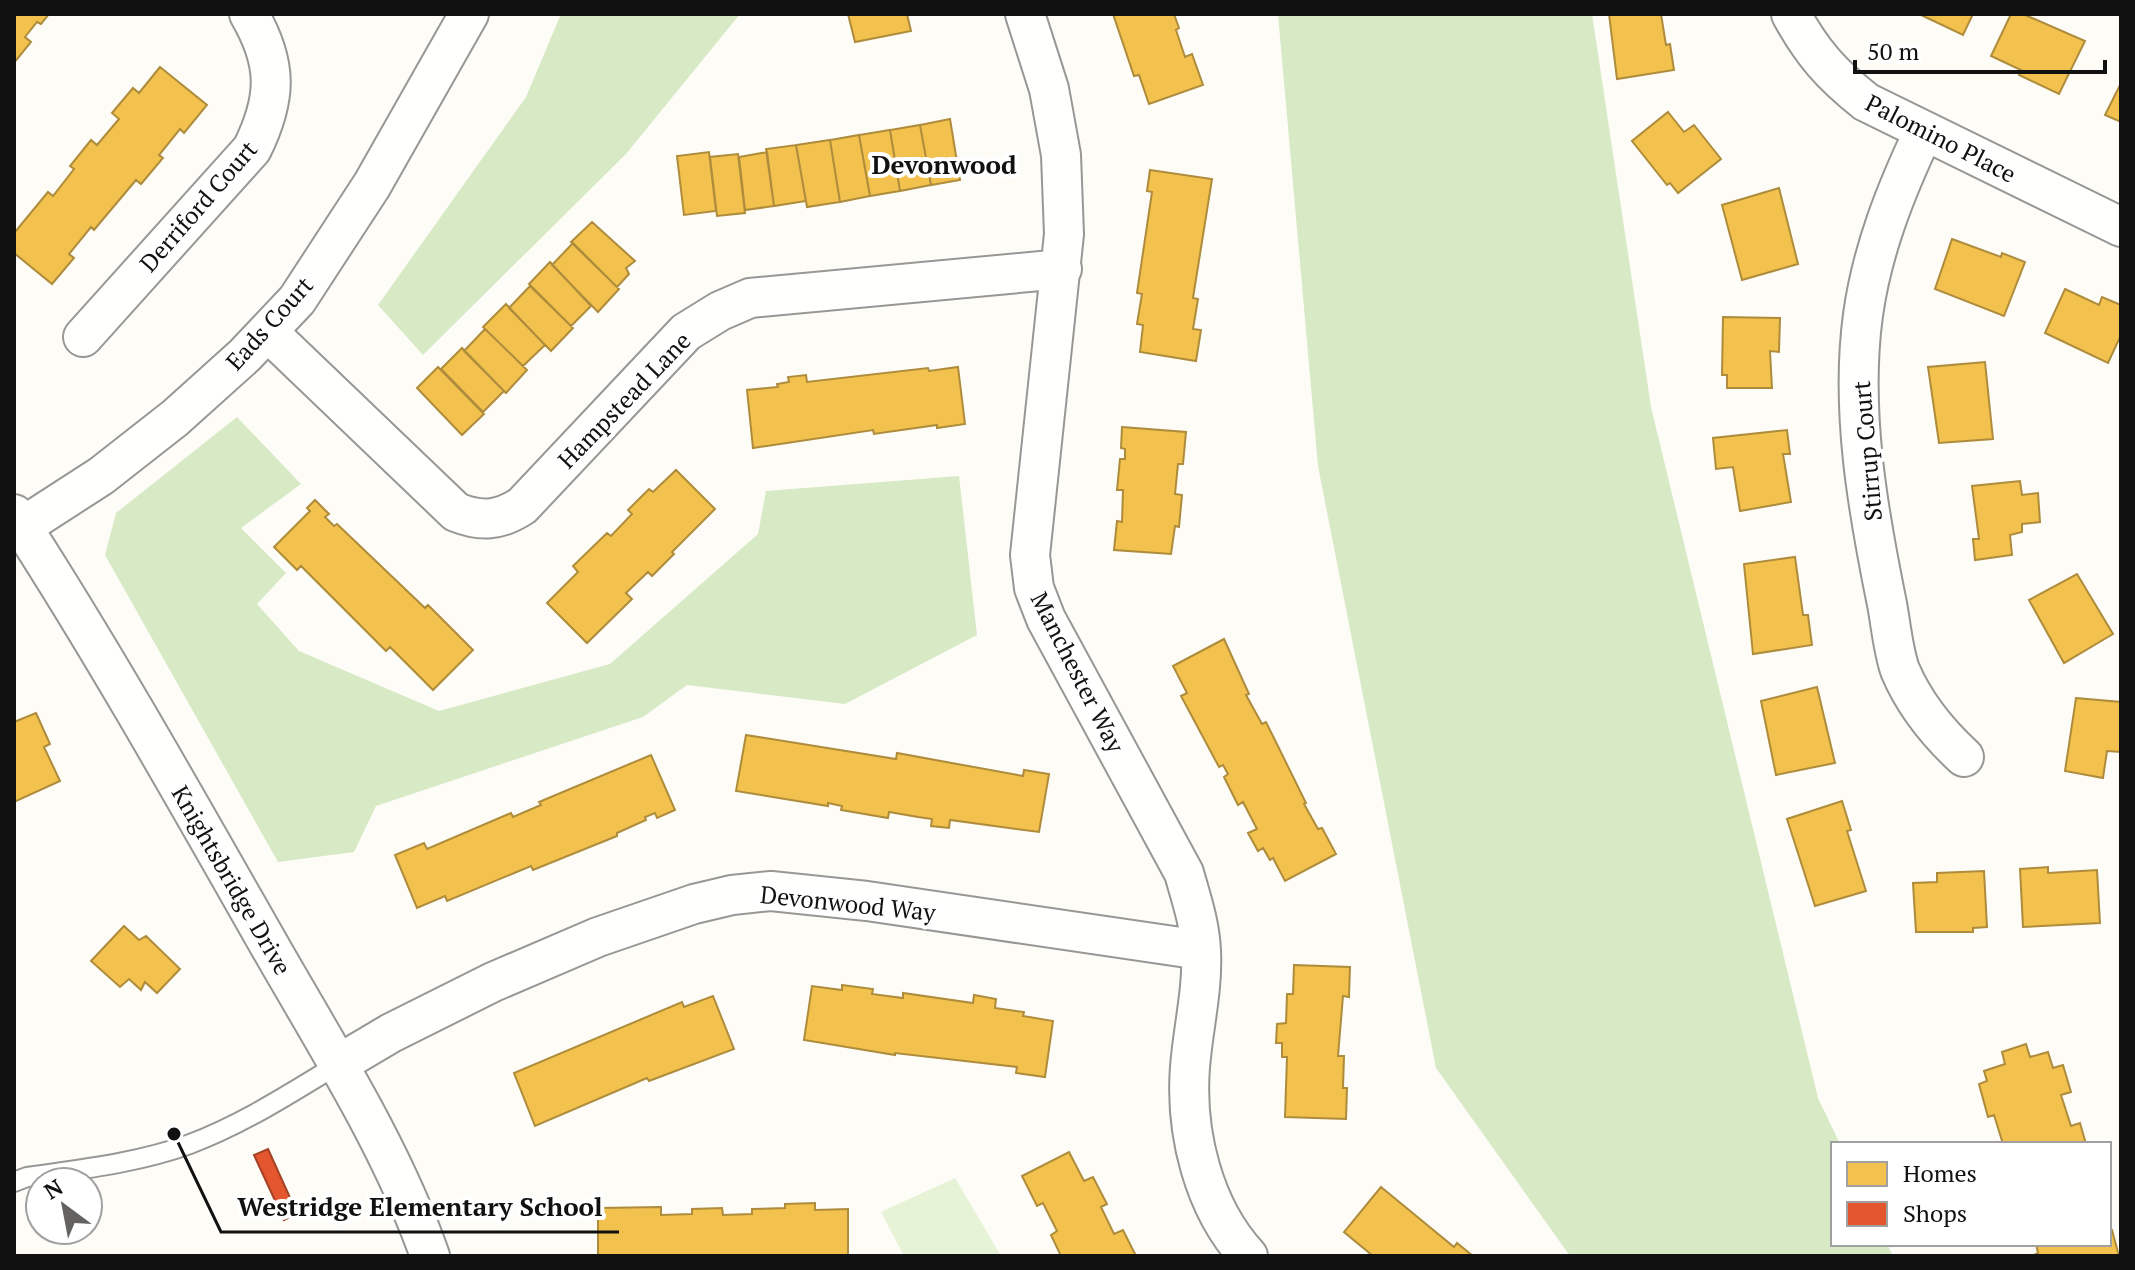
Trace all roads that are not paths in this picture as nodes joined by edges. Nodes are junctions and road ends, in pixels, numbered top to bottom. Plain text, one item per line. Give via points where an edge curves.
1 (249, 14) edge
2 (469, 14) edge
3 (1025, 14) edge
4 (1791, 14) edge
5 (1924, 131) junction
6 (2121, 227) edge
7 (1062, 269) junction
8 (268, 332) junction
9 (83, 337) dead end
10 (18, 520) edge
11 (1964, 757) dead end
12 (1201, 950) junction
13 (337, 1065) junction
14 (14, 1182) edge
15 (430, 1256) edge
16 (1248, 1256) edge

1 - 9 street, Derriford Court via 264,39 271,69 266,122 252,149
2 - 8 street, Eads Court via 372,185 297,300
3 - 7 street, Manchester Way via 1049,89 1061,155
4 - 5 street, Palomino Place via 1834,77 1866,102
5 - 6 street, Palomino Place
5 - 11 street, Stirrup Court via 1896,190 1876,251 1863,315 1861,431 1900,668 1924,713
7 - 8 street, Hampstead Lane via 750,298 720,311 686,332 522,506 488,520 456,512
7 - 12 street, Manchester Way via 1030,555 1034,588 1184,873
8 - 10 street, Eads Court via 175,418 101,476
10 - 13 street, Knightsbridge Drive
12 - 13 street, Devonwood Way via 867,901 771,891 732,895 598,937 493,982
12 - 16 street, Manchester Way via 1190,1116 1199,1165 1216,1208
13 - 14 lane via 260,1112 190,1144 129,1162
13 - 15 street, Knightsbridge Drive via 382,1146

